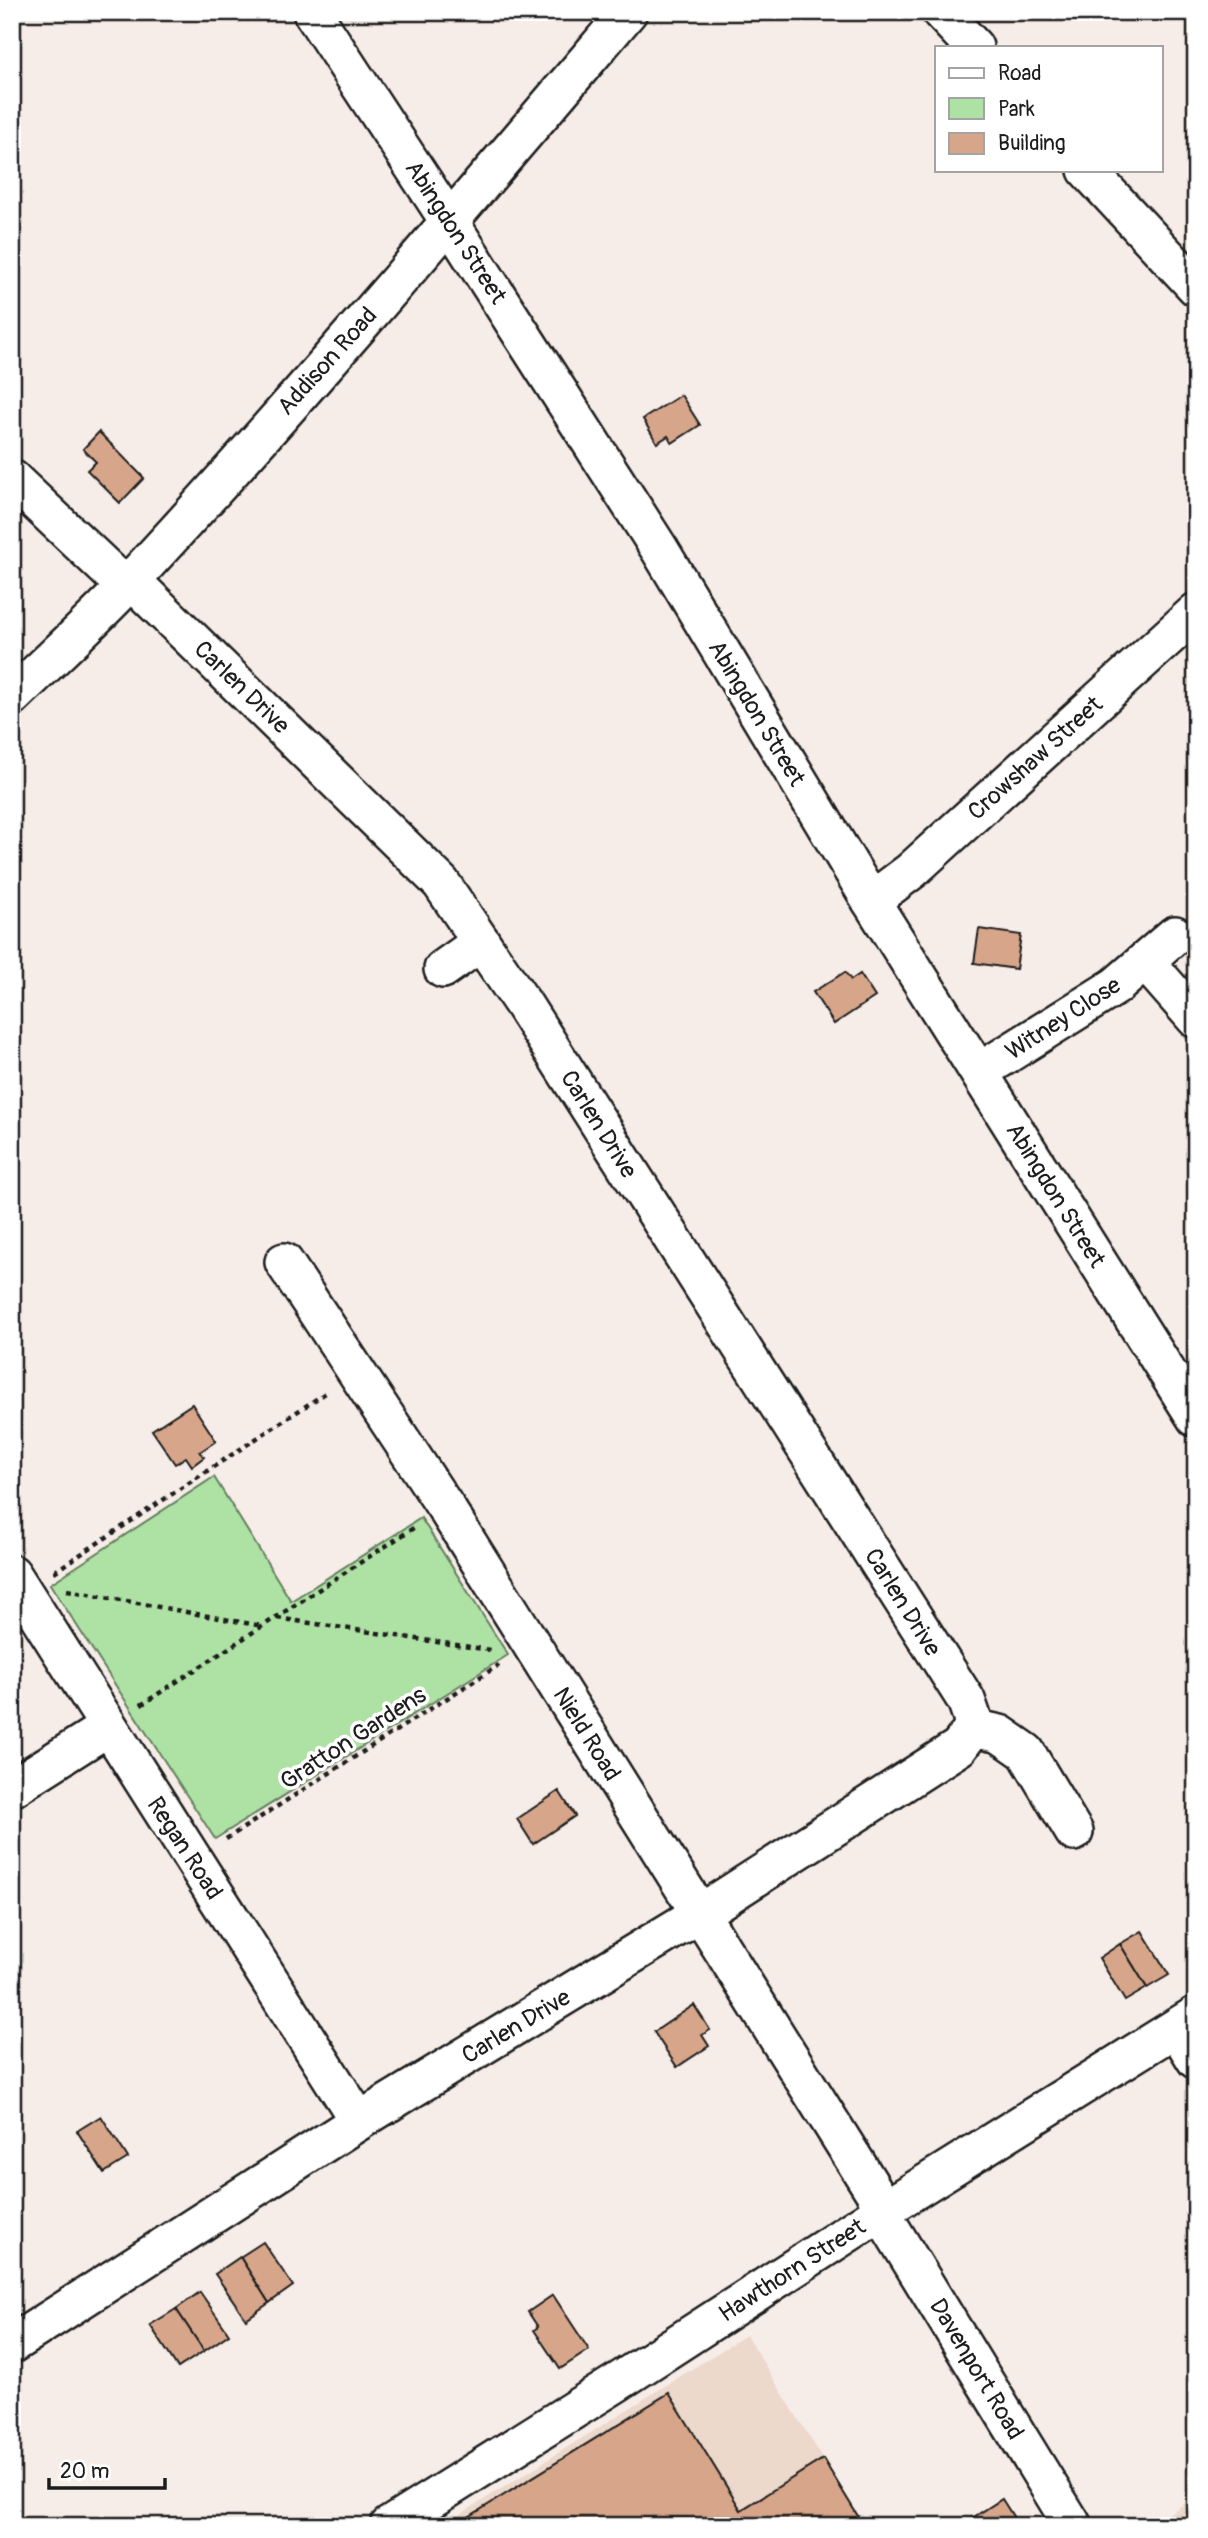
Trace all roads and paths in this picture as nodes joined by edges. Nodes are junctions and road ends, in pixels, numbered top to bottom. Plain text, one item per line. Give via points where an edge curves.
1 (312, 12) edge
2 (628, 12) edge
3 (941, 12) edge
4 (973, 46) edge
5 (1089, 172) edge
6 (449, 221) junction
7 (1196, 287) edge
8 (12, 479) edge
9 (128, 583) junction
10 (1196, 612) edge
11 (12, 697) edge
12 (871, 901) junction
13 (1175, 936) dead end
14 (481, 942) junction
15 (1144, 961) junction
16 (443, 969) dead end
17 (1196, 1019) edge
18 (979, 1072) junction
19 (284, 1262) dead end
20 (358, 1372) junction
21 (1196, 1418) edge
22 (446, 1508) junction
23 (24, 1584) edge
24 (276, 1618) junction
25 (263, 1626) junction
26 (524, 1649) junction
27 (108, 1727) junction
28 (974, 1728) junction
29 (12, 1788) edge
30 (1074, 1832) dead end
31 (193, 1860) junction
32 (699, 1914) junction
33 (1186, 2022) edge
34 (1196, 2060) edge
35 (359, 2121) junction
36 (883, 2211) junction
37 (12, 2344) edge
38 (389, 2526) edge
39 (1073, 2526) edge

1 - 6 street, Abingdon Street
2 - 6 street, Addison Road
3 - 4 street
5 - 7 street
6 - 9 street, Addison Road
6 - 12 street, Abingdon Street via 667,562
8 - 9 street, Carlen Drive
9 - 11 street, Addison Road
9 - 14 street, Carlen Drive via 441,883
10 - 12 street, Crowshaw Street via 911,871
12 - 18 street, Abingdon Street
13 - 15 street, Witney Close
14 - 16 street
14 - 28 street, Carlen Drive via 958,1688
15 - 17 street, Witney Close
15 - 18 street, Witney Close via 1116,986
18 - 21 street, Abingdon Street
19 - 20 street, Nield Road
20 - 22 street, Nield Road
20 - 23 path
22 - 24 path
22 - 26 street, Nield Road
23 - 25 path
23 - 27 street, Regan Road
24 - 25 path
24 - 26 path
25 - 27 path
26 - 31 path, Gratton Gardens
26 - 32 street, Nield Road
27 - 29 street
27 - 31 street, Regan Road
28 - 30 street via 1000,1734 1026,1752
28 - 32 street, Carlen Drive via 959,1746
31 - 35 street, Regan Road
32 - 35 street, Carlen Drive
32 - 36 street, Nield Road
33 - 34 street
33 - 36 street, Hawthorn Street
35 - 37 street, Carlen Drive
36 - 38 street, Hawthorn Street
36 - 39 street, Davenport Road

